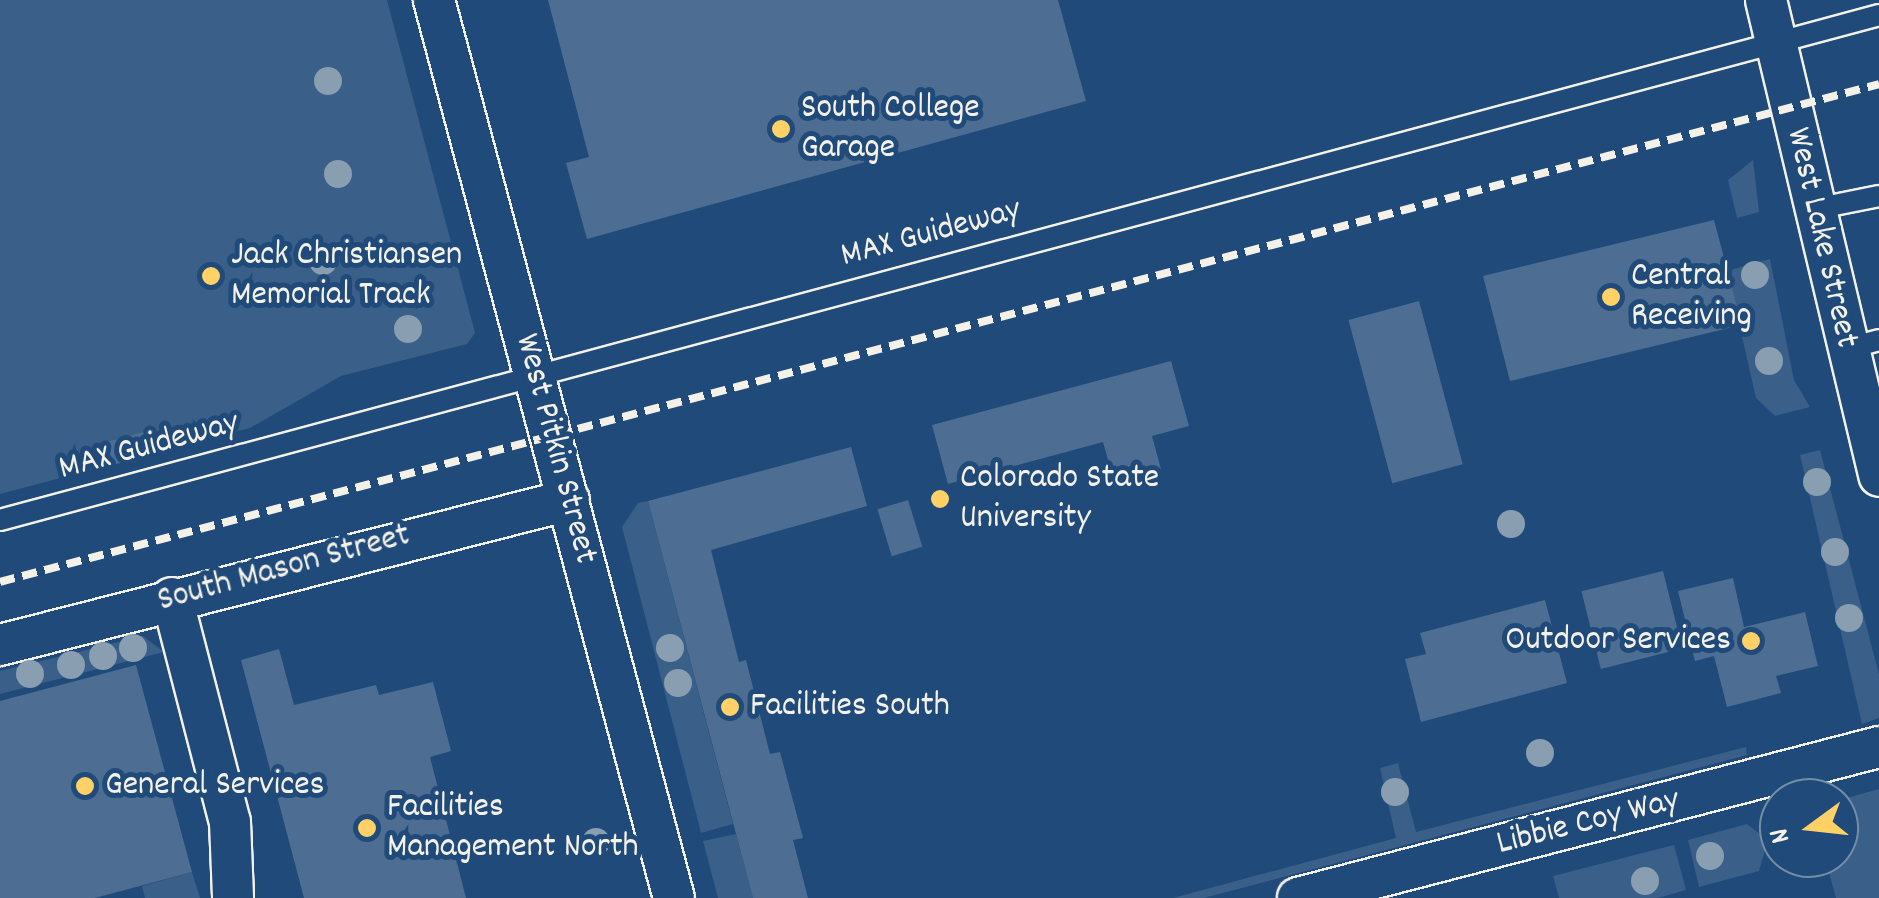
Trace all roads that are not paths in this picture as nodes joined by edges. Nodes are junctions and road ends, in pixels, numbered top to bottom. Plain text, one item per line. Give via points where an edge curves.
1 (434, 0) edge
2 (1766, 0) edge
3 (1879, 16) edge
4 (1776, 44) junction
5 (1879, 196) edge
6 (1814, 210) junction
7 (1862, 345) edge
8 (535, 373) junction
9 (1879, 476) edge
10 (569, 500) junction
11 (0, 520) edge
12 (172, 598) junction
13 (0, 644) edge
14 (1879, 747) edge
15 (233, 898) edge
16 (674, 898) edge
17 (1298, 898) edge

1 - 8 street, West Pitkin Street
2 - 4 street, West Lake Street
3 - 4 lane, MAX Guideway
4 - 6 street, West Lake Street
4 - 8 lane, MAX Guideway
5 - 6 lane
6 - 7 street, West Lake Street
7 - 9 street, West Lake Street
8 - 10 street, West Pitkin Street
8 - 11 lane, MAX Guideway
10 - 12 street, South Mason Street
10 - 16 street, West Pitkin Street
12 - 13 street, South Mason Street
12 - 15 street via 230,822
14 - 17 street, Libbie Coy Way

